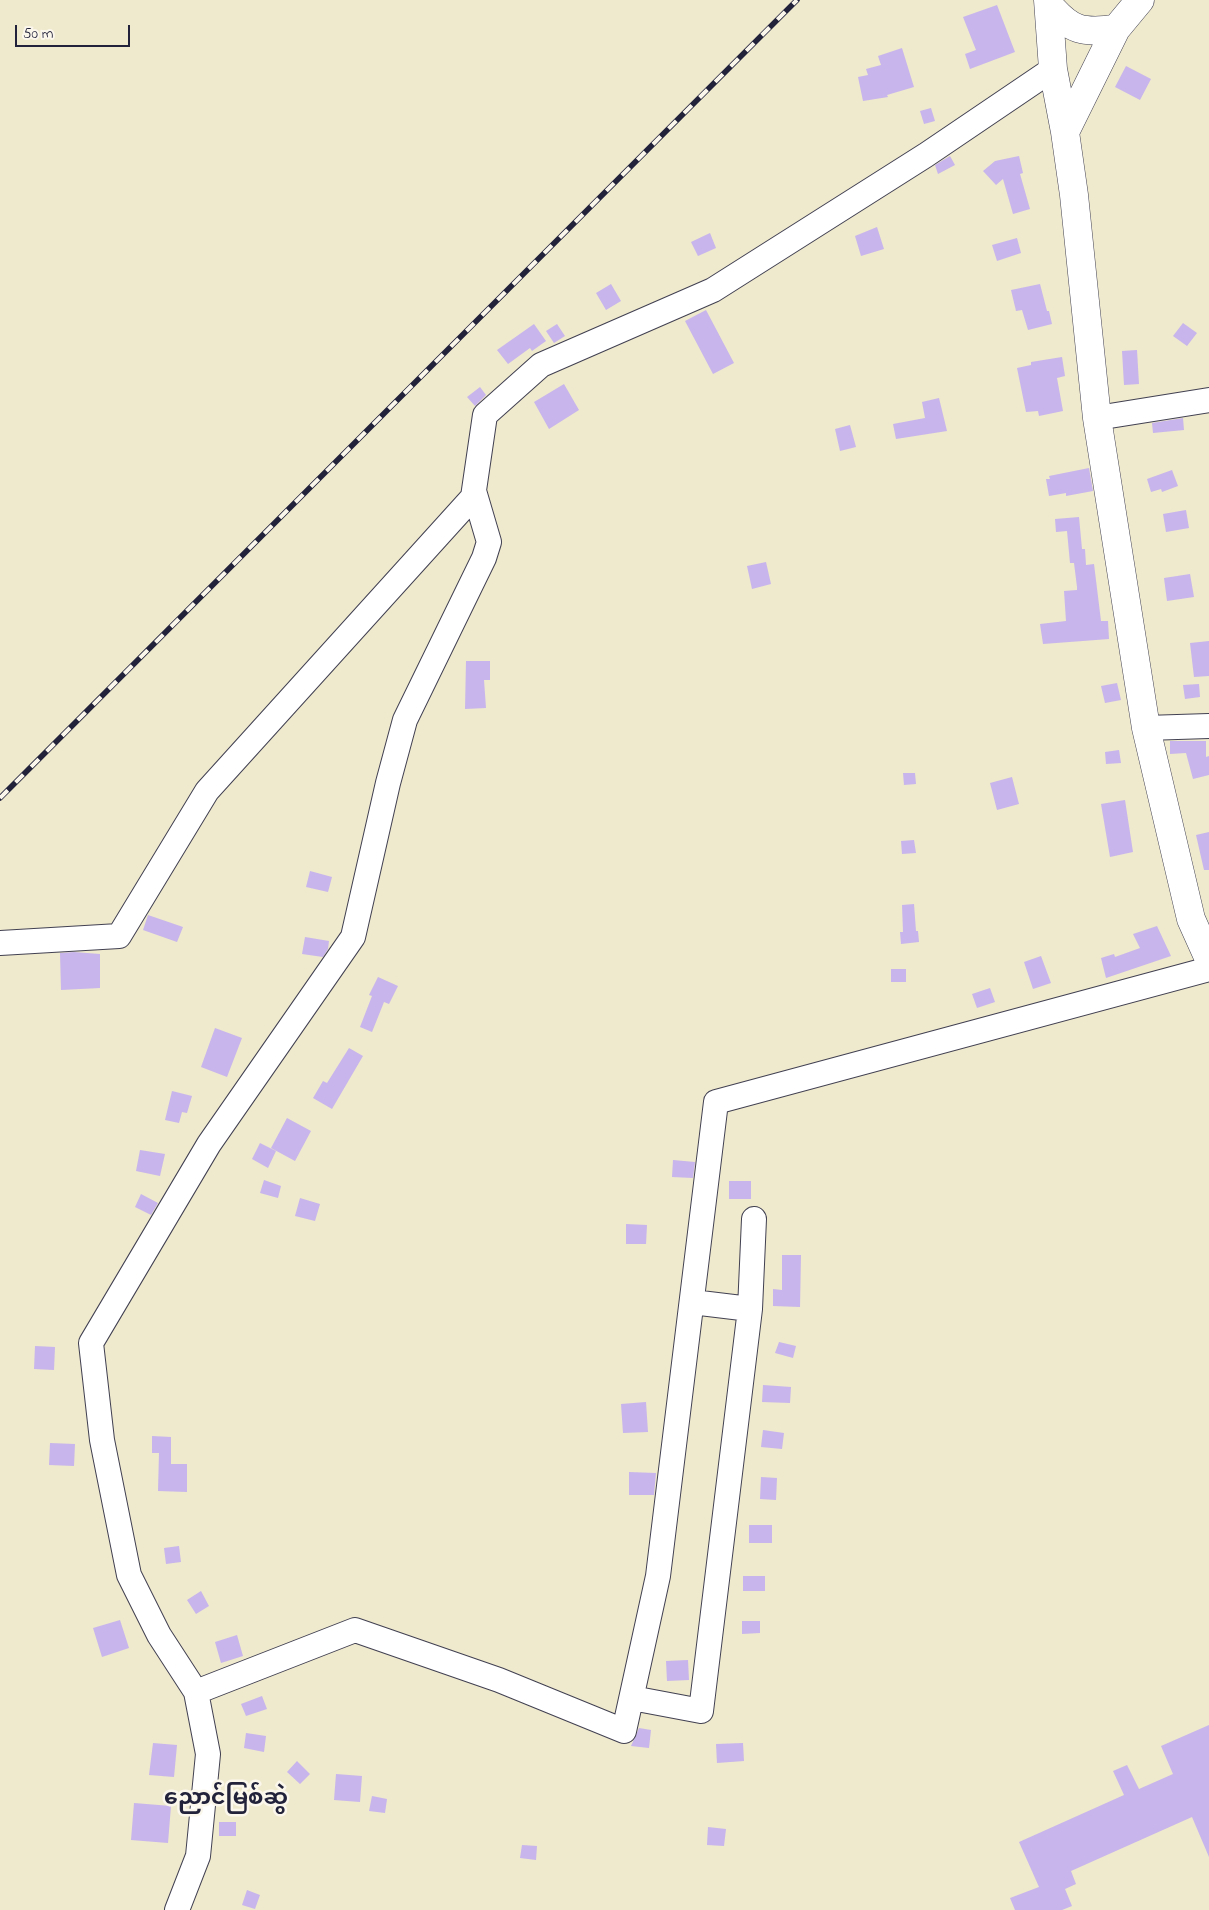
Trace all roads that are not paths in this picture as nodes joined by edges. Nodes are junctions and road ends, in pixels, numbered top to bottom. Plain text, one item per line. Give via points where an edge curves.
1 (1140, 0) edge
2 (1049, 2) edge
3 (1116, 29) junction
4 (1053, 69) junction
5 (1065, 132) junction
6 (1209, 400) edge
7 (1098, 418) junction
8 (474, 491) junction
9 (1209, 726) edge
10 (1146, 728) junction
11 (0, 943) edge
12 (1209, 959) edge
13 (1209, 969) edge
14 (754, 1219) dead end
15 (692, 1302) junction
16 (750, 1309) junction
17 (196, 1692) junction
18 (632, 1698) junction
19 (177, 1910) edge

1 - 3 main road
2 - 3 main road via 1064,22 1077,29 1091,32
2 - 4 main road
3 - 5 main road
4 - 5 main road
4 - 8 street via 926,155 713,290 541,365 484,415
5 - 7 main road
6 - 7 street
7 - 10 main road
8 - 11 street via 473,497 207,791 119,936
8 - 17 street via 489,542 405,720 353,937 209,1144 91,1343 102,1440 129,1575 159,1635
9 - 10 street
10 - 12 main road via 1191,919
13 - 15 street via 716,1102
14 - 16 street
15 - 16 street
15 - 18 street via 658,1576
16 - 18 street via 701,1711
17 - 18 street via 355,1630 499,1680 624,1731
17 - 19 street via 208,1754 198,1856

